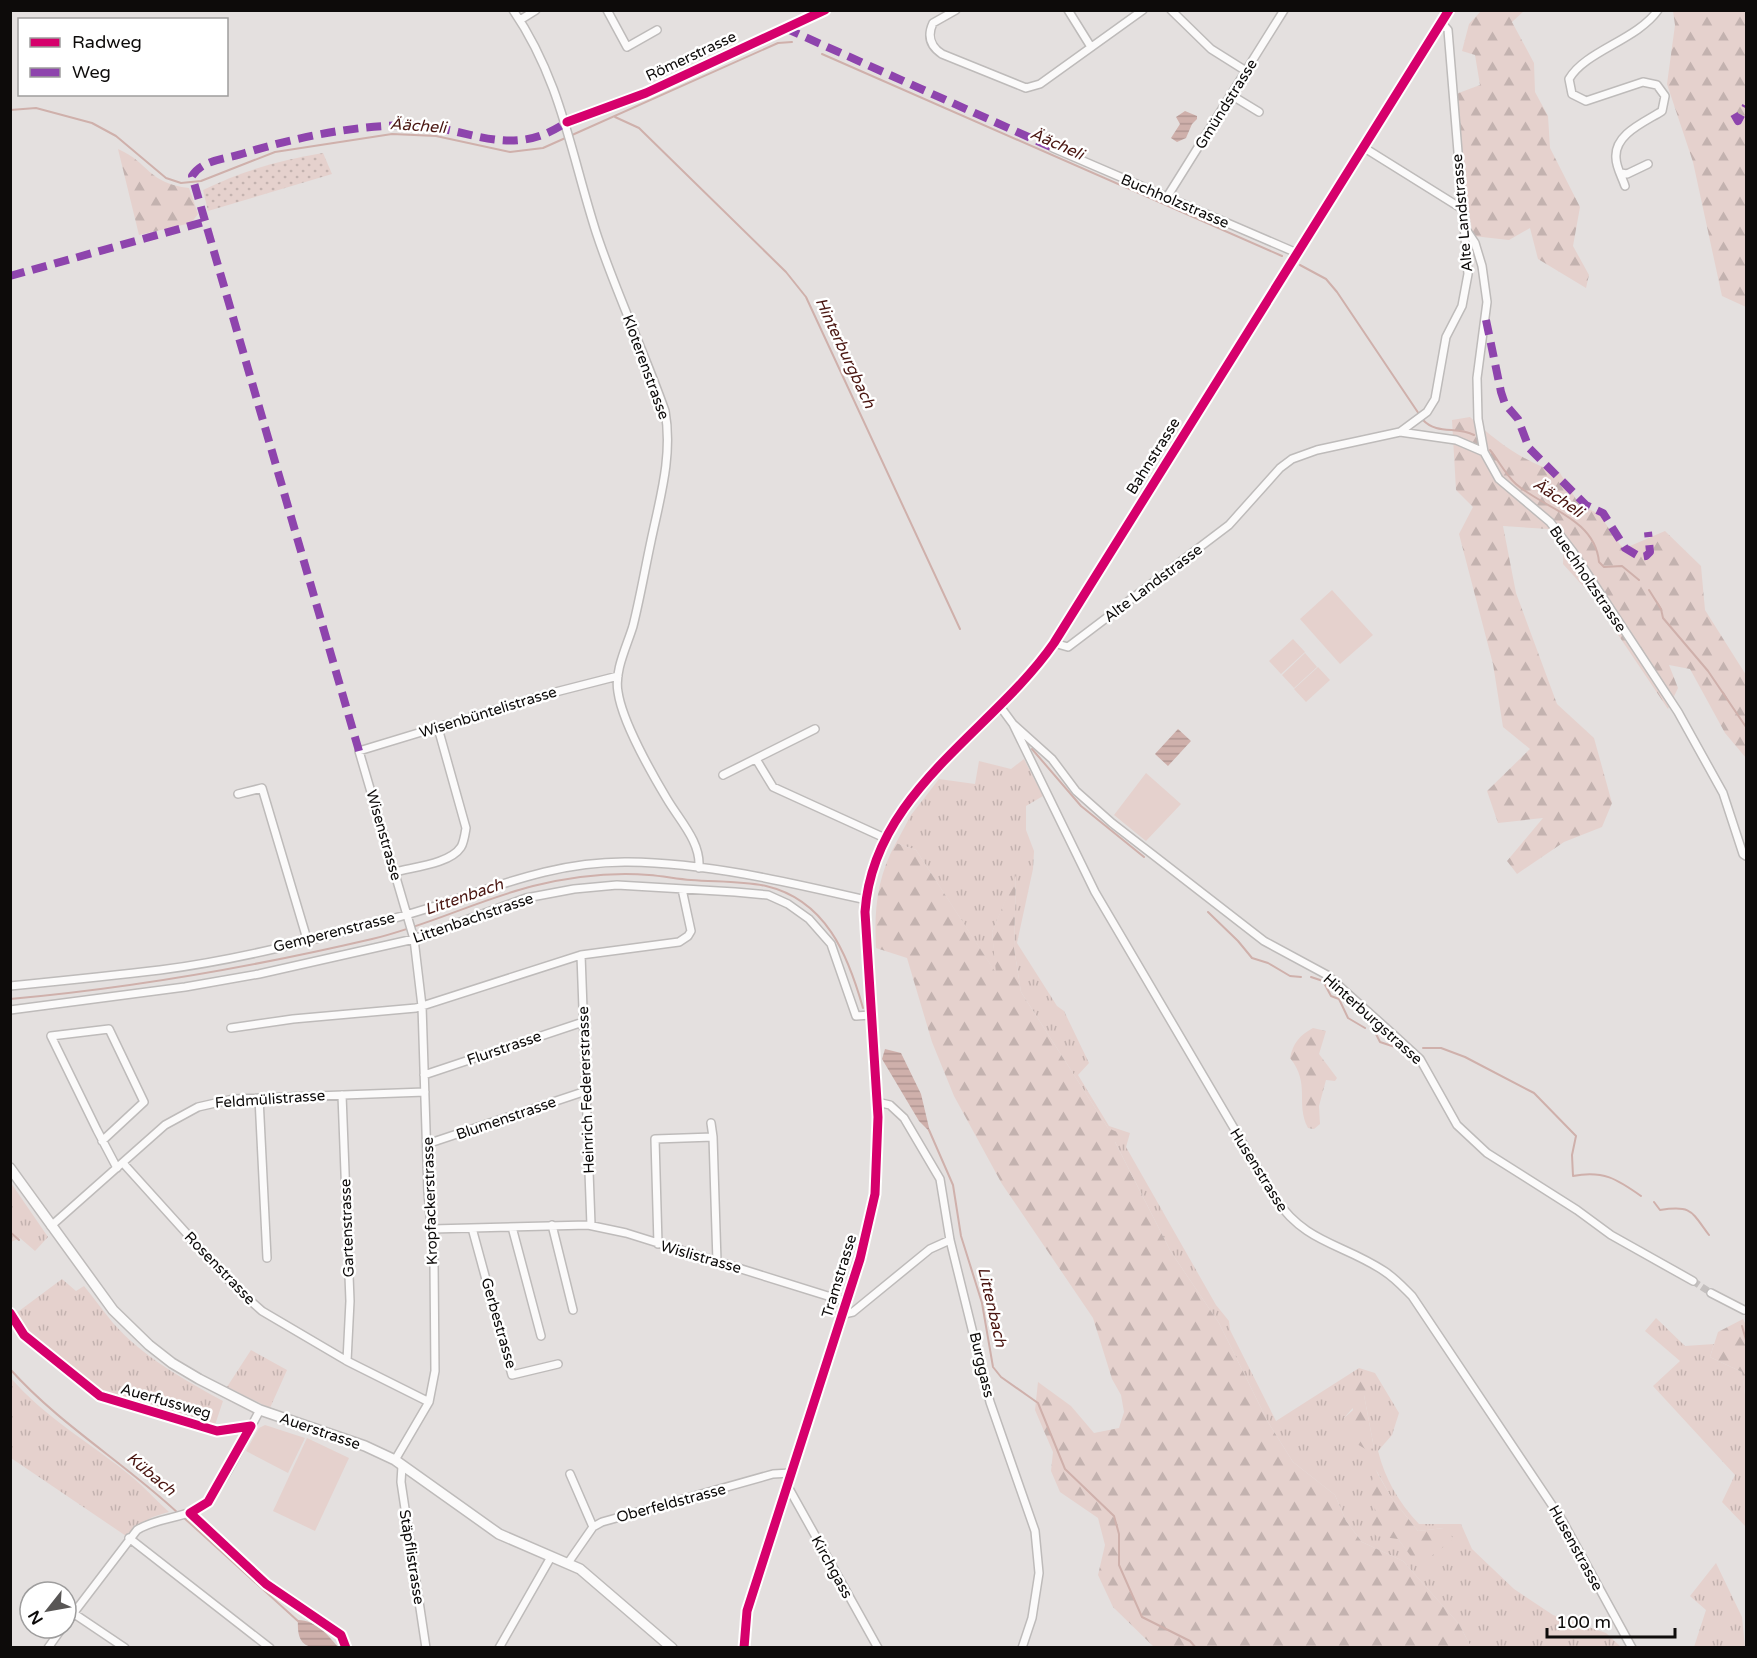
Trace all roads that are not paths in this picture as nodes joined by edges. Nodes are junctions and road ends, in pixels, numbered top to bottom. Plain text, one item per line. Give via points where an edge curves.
1 (513, 10) edge
2 (536, 10) edge
3 (607, 10) edge
4 (956, 10) edge
5 (1068, 10) edge
6 (1143, 10) edge
7 (1171, 10) edge
8 (1284, 10) edge
9 (1449, 10) edge
10 (1658, 10) edge
11 (520, 20) junction
12 (1441, 22) junction
13 (657, 30) dead end
14 (1091, 47) junction
15 (1246, 71) junction
16 (1231, 95) junction
17 (1259, 112) dead end
18 (1363, 147) junction
19 (1053, 148) dead end
20 (1648, 164) dead end
21 (1621, 173) junction
22 (1625, 186) dead end
23 (1167, 197) junction
24 (1464, 210) junction
25 (1467, 231) junction
26 (1297, 253) junction
27 (1400, 432) junction
28 (1484, 452) junction
29 (1054, 643) junction
30 (618, 676) junction
31 (999, 705) junction
32 (1012, 724) junction
33 (438, 728) junction
34 (815, 729) dead end
35 (359, 751) joint
36 (756, 759) junction
37 (723, 775) dead end
38 (238, 794) dead end
39 (887, 838) junction
40 (1746, 856) edge
41 (699, 866) junction
42 (395, 872) junction
43 (682, 889) junction
44 (866, 900) junction
45 (408, 917) junction
46 (413, 936) junction
47 (307, 939) junction
48 (581, 955) junction
49 (10, 986) edge
50 (422, 1006) junction
51 (10, 1010) edge
52 (871, 1015) junction
53 (583, 1022) junction
54 (231, 1028) dead end
55 (424, 1075) junction
56 (586, 1091) junction
57 (425, 1092) junction
58 (342, 1095) junction
59 (259, 1098) junction
60 (877, 1102) junction
61 (711, 1123) dead end
62 (712, 1137) junction
63 (102, 1141) junction
64 (427, 1144) junction
65 (120, 1165) junction
66 (10, 1168) edge
67 (552, 1225) junction
68 (591, 1225) junction
69 (51, 1226) junction
70 (512, 1227) junction
71 (472, 1228) junction
72 (432, 1229) junction
73 (950, 1240) junction
74 (658, 1244) junction
75 (267, 1258) dead end
76 (717, 1262) junction
77 (1693, 1281) tunnel mouth
78 (1712, 1293) tunnel mouth
79 (847, 1302) junction
80 (573, 1310) dead end
81 (1744, 1310) dead end
82 (10, 1313) edge
83 (843, 1314) junction
84 (541, 1336) dead end
85 (347, 1361) junction
86 (558, 1364) dead end
87 (429, 1402) junction
88 (260, 1410) junction
89 (251, 1426) junction
90 (398, 1463) junction
91 (791, 1473) junction
92 (570, 1474) dead end
93 (787, 1485) junction
94 (188, 1513) junction
95 (593, 1527) junction
96 (129, 1538) junction
97 (551, 1557) junction
98 (568, 1563) junction
99 (78, 1606) edge
100 (78, 1616) edge
101 (125, 1647) edge
102 (270, 1647) edge
103 (346, 1647) edge
104 (426, 1647) edge
105 (499, 1647) edge
106 (672, 1647) edge
107 (744, 1647) edge
108 (878, 1647) edge
109 (1022, 1647) edge
110 (1632, 1647) edge

1 - 11 street, Kloterenstrasse
2 - 11 street
3 - 13 street via 627,47
4 - 14 street via 933,24 929,34 933,46 942,54 1018,86 1040,84
5 - 14 street
6 - 14 street
7 - 15 street via 1211,49
8 - 15 street, Gmündstrasse
9 - 12 main road, Bahnstrasse
10 - 21 street via 1643,27 1581,66 1569,79 1572,94 1586,101 1643,82 1662,89 1662,111 1630,131 1616,149
11 - 30 street, Kloterenstrasse via 555,93 595,230 655,382 669,431 661,491
12 - 18 main road, Bahnstrasse
12 - 24 street, Alte Landstrasse via 1448,30
15 - 16 street, Gmündstrasse
16 - 17 street
16 - 23 street, Gmündstrasse
18 - 24 street
18 - 26 main road, Bahnstrasse
19 - 23 street, Buchholzstrasse
20 - 21 street
21 - 22 street
23 - 26 street, Buchholzstrasse
24 - 25 street, Alte Landstrasse
25 - 27 street, Alte Landstrasse via 1467,291 1446,337 1435,399 1427,412
25 - 28 street, Buechholzstrasse via 1482,266 1487,302 1477,378
26 - 29 main road, Bahnstrasse
27 - 28 street via 1455,440
27 - 29 street, Alte Landstrasse via 1322,448 1292,459 1223,529 1068,647
28 - 40 street, Buechholzstrasse via 1499,479 1550,522 1573,552 1678,712 1723,793
29 - 31 main road, Bahnstrasse
30 - 33 street, Wisenbüntelistrasse
30 - 41 street, Kloterenstrasse via 622,711 694,843 700,856
31 - 32 street, Hinterburgstrasse
31 - 39 main road, Bahnstrasse via 933,773
32 - 77 street, Hinterburgstrasse via 1052,759 1076,791 1121,831 1264,941 1327,975 1395,1036 1420,1059 1457,1125 1487,1153 1611,1235
32 - 110 street, Husenstrasse via 1095,892 1286,1214 1302,1229 1385,1271 1412,1296 1562,1520
33 - 35 street, Wisenbüntelistrasse
33 - 42 street via 466,828 464,837 461,847 451,856
34 - 36 street
35 - 42 street, Wisenstrasse
36 - 37 street
36 - 39 street via 773,787
38 - 47 street via 262,788
39 - 44 main road, Bahnstrasse via 869,878
41 - 44 street, Gemperenstrasse
41 - 45 street, Gemperenstrasse via 628,862 559,869 502,881
42 - 45 street, Wisenstrasse
43 - 46 street, Littenbachstrasse via 617,885 555,892
43 - 48 street via 691,923 691,931 683,940
43 - 52 street, Littenbachstrasse via 768,895 788,904 809,919 831,944 856,1016
44 - 52 main road, Tramstrasse
45 - 46 street, Wisenstrasse
45 - 47 street, Gemperenstrasse
46 - 50 street, Kropfackerstrasse
46 - 51 street, Littenbachstrasse via 233,980
47 - 49 street, Gemperenstrasse via 160,970
48 - 50 street
48 - 53 street, Heinrich Federerstrasse
50 - 54 street
50 - 55 street, Kropfackerstrasse
52 - 60 main road, Tramstrasse
53 - 55 street, Flurstrasse
53 - 56 street, Heinrich Federerstrasse
55 - 57 street, Kropfackerstrasse
56 - 64 street, Blumenstrasse
56 - 68 street, Heinrich Federerstrasse
57 - 58 street, Feldmülistrasse
57 - 64 street, Kropfackerstrasse
58 - 59 street, Feldmülistrasse
58 - 85 street, Gartenstrasse via 350,1301
59 - 65 street, Feldmülistrasse via 226,1100 190,1110 165,1125
59 - 75 street
60 - 73 street, Burggass via 890,1105 904,1118 931,1161 943,1190
60 - 79 main road, Tramstrasse via 875,1194
61 - 62 street
62 - 74 street via 655,1136
62 - 76 street
63 - 63 street, Rosenstrasse via 97,1130 51,1036 109,1029 112,1034 144,1102
63 - 65 street, Rosenstrasse
64 - 72 street, Kropfackerstrasse
65 - 69 street, Feldmülistrasse
65 - 85 street, Rosenstrasse via 262,1311
66 - 69 main road, Auerstrasse
67 - 68 street, Wislistrasse
67 - 70 street, Wislistrasse
67 - 80 street
68 - 74 street, Wislistrasse
69 - 88 main road, Auerstrasse via 113,1310 149,1346 198,1379
70 - 71 street, Wislistrasse
70 - 84 street
71 - 72 street, Wislistrasse
71 - 86 street, Gerbestrasse via 512,1375
72 - 87 street, Kropfackerstrasse via 435,1371
73 - 83 street via 930,1250 853,1312
73 - 109 street, Burggass via 995,1419 1027,1502 1037,1542 1039,1573 1032,1618
74 - 76 street, Wislistrasse
76 - 79 street, Wislistrasse
78 - 81 street
79 - 83 main road, Tramstrasse
82 - 89 street, Auerfussweg via 24,1335 100,1396 217,1431
83 - 91 main road, Tramstrasse
85 - 87 street, Rosenstrasse
87 - 90 street, Kropfackerstrasse
88 - 89 street
88 - 90 main road, Auerstrasse via 365,1446
89 - 94 street via 208,1502
90 - 97 main road, Auerstrasse via 499,1534
90 - 104 street, Stäpflistrasse
91 - 93 main road, Tramstrasse
91 - 95 street, Oberfeldstrasse via 773,1474
92 - 95 street
93 - 107 main road, Tramstrasse via 747,1611
93 - 108 street, Kirchgass
94 - 96 street via 150,1521
94 - 103 street via 266,1584 341,1635
95 - 98 street
96 - 99 street
96 - 102 street
97 - 98 main road, Auerstrasse
97 - 105 street
98 - 106 main road, Auerstrasse
100 - 101 street

